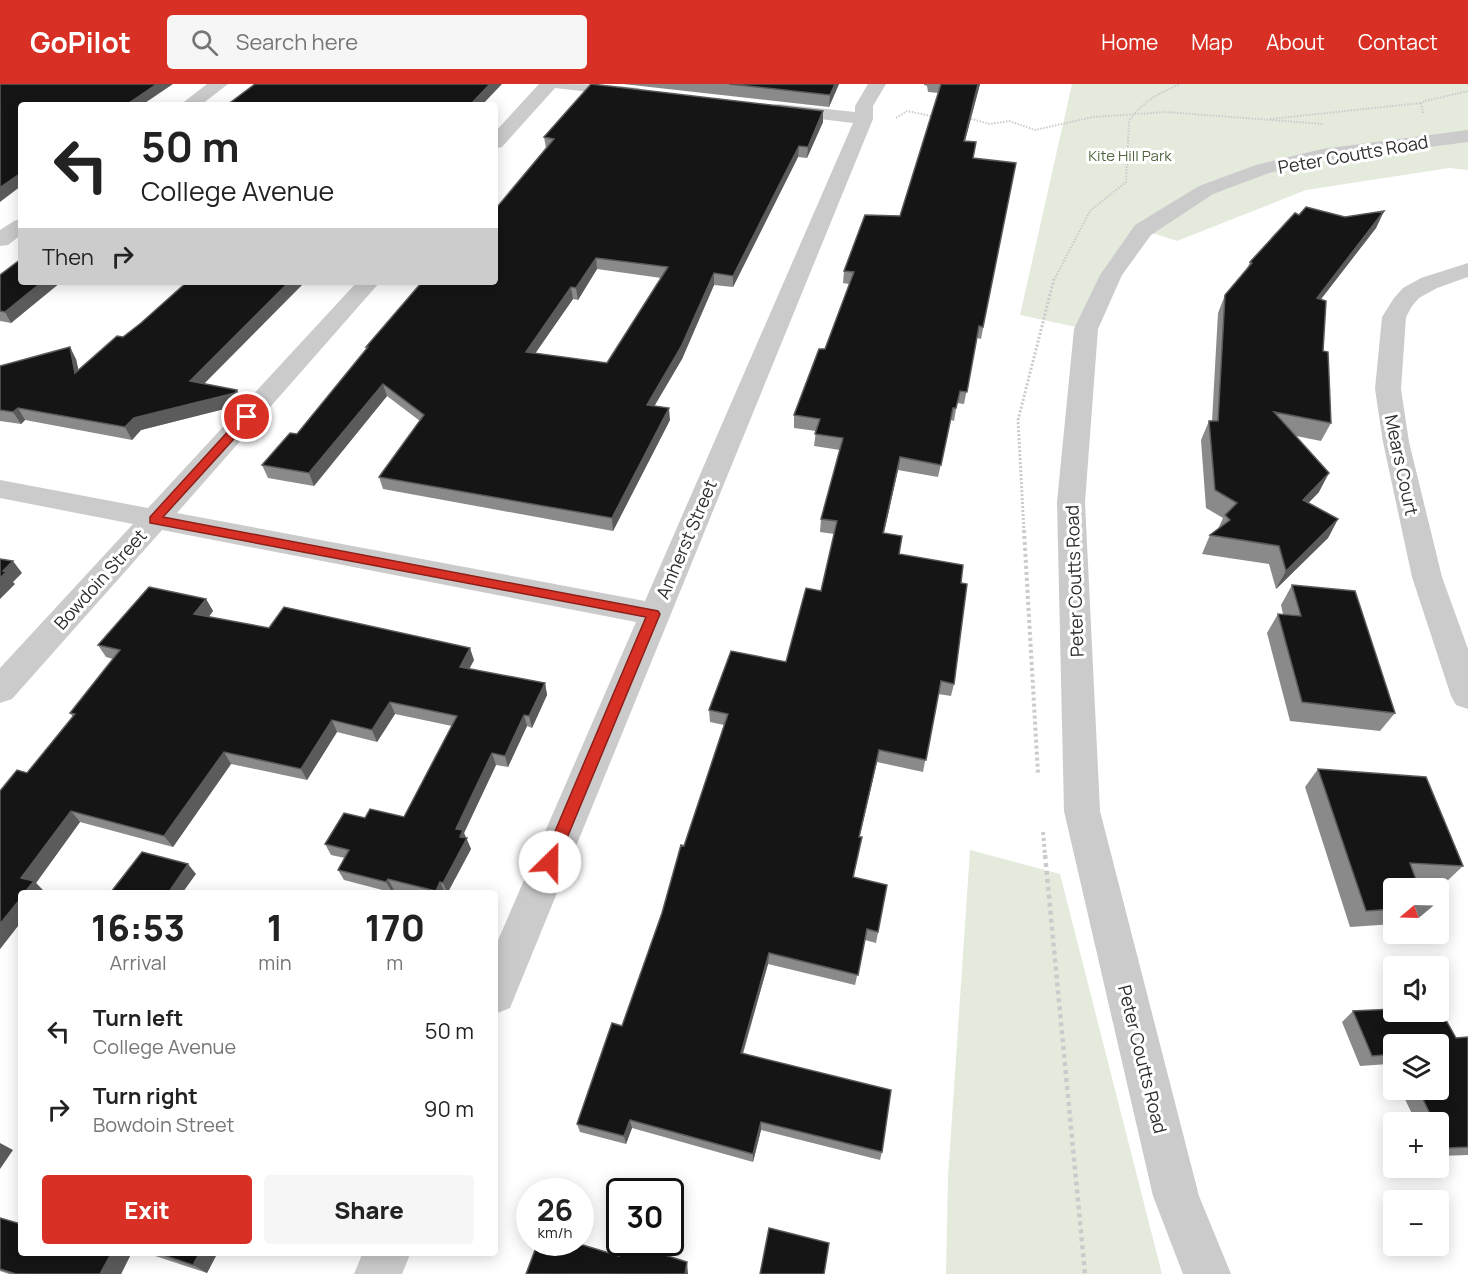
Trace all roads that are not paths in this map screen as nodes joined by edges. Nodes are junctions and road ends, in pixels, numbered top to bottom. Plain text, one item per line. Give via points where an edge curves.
1 (219, 84) edge
2 (549, 84) edge
3 (558, 84) edge
4 (877, 84) edge
5 (652, 94) edge
6 (193, 102) edge
7 (758, 106) edge
8 (863, 121) junction
9 (1468, 136) edge
10 (498, 140) edge
11 (18, 227) edge
12 (0, 240) edge
13 (1468, 270) edge
14 (366, 285) edge
15 (0, 489) edge
16 (154, 520) junction
17 (653, 614) junction
18 (0, 690) edge
19 (1468, 696) edge
20 (498, 987) edge
21 (385, 1256) edge
22 (378, 1274) edge
23 (1207, 1274) edge

1 - 6 street
2 - 10 street
3 - 5 street
4 - 8 street, Amherst Street via 864,106
7 - 8 street
8 - 17 street, Amherst Street
9 - 23 street, Peter Coutts Road via 1317,156 1263,169 1206,190 1143,230 1111,275 1086,329 1071,502 1082,811 1176,1196
11 - 12 street
13 - 19 street, Mears Court via 1429,283 1402,303 1394,317 1388,389 1427,577
14 - 16 street, Bowdoin Street
15 - 16 street
16 - 17 street
16 - 18 street, Bowdoin Street
17 - 20 street, Amherst Street
21 - 22 street

